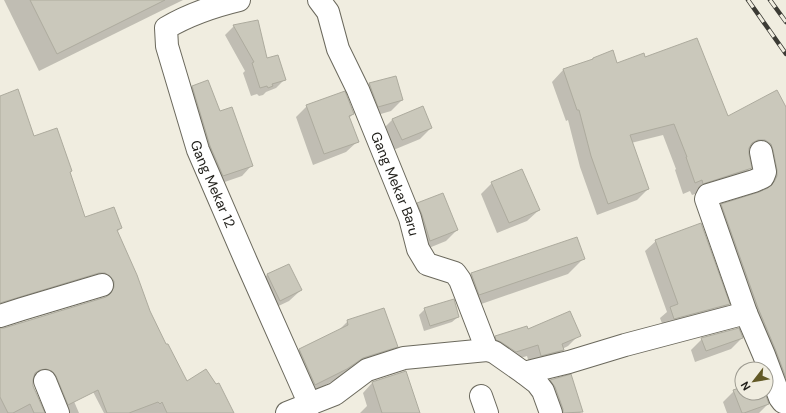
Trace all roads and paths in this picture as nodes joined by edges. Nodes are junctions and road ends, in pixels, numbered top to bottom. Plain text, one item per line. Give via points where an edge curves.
1 (239, 0) edge
2 (319, 0) edge
3 (761, 152) dead end
4 (102, 285) dead end
5 (746, 312) junction
6 (0, 316) edge
7 (486, 350) junction
8 (524, 373) junction
9 (44, 381) dead end
10 (786, 403) edge
11 (310, 404) junction
12 (58, 413) edge
13 (287, 413) edge
14 (551, 413) edge

1 - 11 street, Gang Mekar 12 via 204,10 166,28 167,46 198,150
2 - 7 street, Gang Mekar Baru via 328,12 338,49 361,97 410,218 418,249 428,264 455,273 460,280
3 - 5 street via 765,172 763,177 708,195 706,199
4 - 6 street
5 - 8 street
5 - 10 street via 780,398
7 - 8 street via 494,352
7 - 11 street via 404,358 367,370 335,394
8 - 14 street via 543,391
9 - 12 street
11 - 13 street

